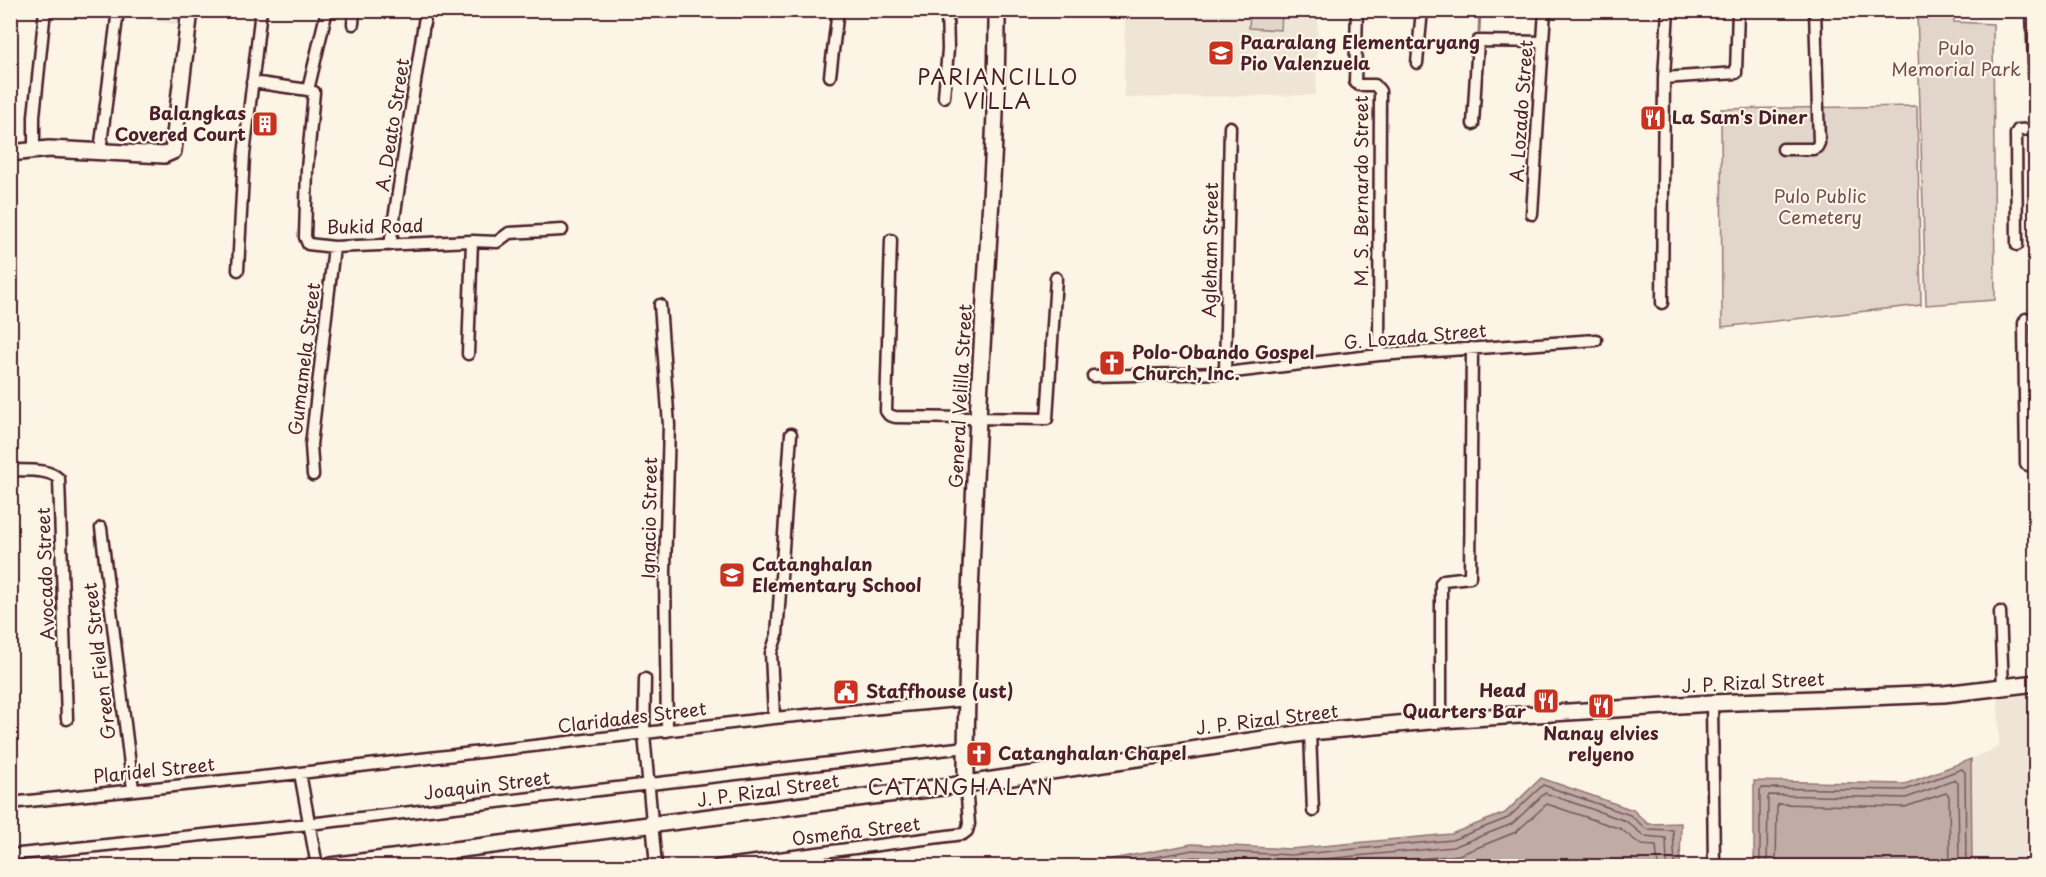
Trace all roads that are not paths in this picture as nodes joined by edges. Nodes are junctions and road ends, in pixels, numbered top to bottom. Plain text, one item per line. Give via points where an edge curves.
1 (45, 10) edge
2 (118, 10) edge
3 (190, 10) edge
4 (261, 10) edge
5 (327, 10) edge
6 (354, 10) edge
7 (426, 10) edge
8 (838, 10) edge
9 (947, 10) edge
10 (997, 10) edge
11 (1357, 10) edge
12 (1422, 10) edge
13 (1545, 10) edge
14 (1668, 10) edge
15 (1738, 10) edge
16 (1815, 10) edge
17 (2032, 10) edge
18 (353, 24) dead end
19 (1543, 42) junction
20 (1417, 63) dead end
21 (830, 76) dead end
22 (1664, 78) junction
23 (252, 82) junction
24 (308, 90) junction
25 (944, 97) dead end
26 (2036, 123) edge
27 (1473, 124) dead end
28 (1230, 127) dead end
29 (2036, 129) edge
30 (1783, 149) dead end
31 (34, 150) junction
32 (100, 151) junction
33 (10, 153) edge
34 (1532, 214) dead end
35 (562, 230) dead end
36 (891, 240) dead end
37 (472, 241) junction
38 (390, 245) junction
39 (2017, 245) dead end
40 (334, 247) junction
41 (238, 270) dead end
42 (1056, 278) dead end
43 (1662, 303) dead end
44 (660, 305) dead end
45 (2036, 317) edge
46 (1596, 340) dead end
47 (1472, 348) junction
48 (468, 354) dead end
49 (1379, 355) junction
50 (1226, 373) junction
51 (1093, 376) dead end
52 (978, 417) junction
53 (791, 434) dead end
54 (2036, 468) edge
55 (10, 470) edge
56 (313, 475) dead end
57 (101, 528) dead end
58 (2000, 612) dead end
59 (645, 679) dead end
60 (2036, 683) edge
61 (2003, 688) junction
62 (968, 700) junction
63 (1712, 703) junction
64 (774, 718) junction
65 (67, 719) dead end
66 (1441, 720) junction
67 (667, 731) junction
68 (1310, 732) junction
69 (644, 734) junction
70 (966, 747) junction
71 (300, 772) junction
72 (648, 783) junction
73 (966, 784) junction
74 (133, 789) junction
75 (10, 803) edge
76 (1313, 812) dead end
77 (309, 824) junction
78 (652, 826) junction
79 (10, 855) edge
80 (317, 867) edge
81 (330, 867) edge
82 (656, 867) edge
83 (717, 867) edge
84 (1714, 867) edge

1 - 31 street
2 - 32 street
3 - 32 main road via 173,151 164,155
4 - 23 street
5 - 24 street
6 - 18 street
7 - 38 street, A. Deato Street
8 - 21 street
9 - 25 street
10 - 52 main road, General Velilla Street via 996,127
11 - 49 street, M. S. Bernardo Street via 1355,82 1375,85 1380,91
12 - 20 street
13 - 19 street, A. Lozado Street
14 - 22 street
15 - 22 street via 1736,73
16 - 30 street via 1819,143 1813,149
17 - 26 street
19 - 27 street via 1478,41
19 - 34 street, A. Lozado Street
22 - 43 street
23 - 24 street
23 - 41 street
24 - 40 street, Bukid Road via 315,95 304,237 306,242
28 - 50 street, Agleham Street
29 - 39 street via 2018,130 2016,134
31 - 32 main road
31 - 33 main road
35 - 37 street, Bukid Road via 509,233 497,242
36 - 52 street via 886,411 895,417
37 - 38 street, Bukid Road
37 - 48 street
38 - 40 street, Bukid Road
40 - 56 street, Gumamela Street via 311,445
42 - 52 street via 1047,419
44 - 67 street, Ignacio Street via 669,425 665,571
45 - 54 street via 2024,323 2026,464
46 - 47 street, G. Lozada Street
47 - 49 street, G. Lozada Street
47 - 66 street via 1470,577 1442,583
49 - 50 street, G. Lozada Street
50 - 51 street, G. Lozada Street
52 - 62 main road, General Velilla Street
53 - 64 street via 777,635 771,653
55 - 65 street, Avocado Street via 47,472 59,479
57 - 74 street, Green Field Street
58 - 61 street
59 - 69 street
60 - 61 main road, J. P. Rizal Street
61 - 63 main road, J. P. Rizal Street
62 - 64 street, Claridades Street
62 - 70 main road, General Velilla Street
63 - 66 main road, J. P. Rizal Street
63 - 84 street
64 - 67 street, Claridades Street
66 - 68 main road, J. P. Rizal Street
67 - 69 street, Claridades Street
68 - 73 main road, J. P. Rizal Street
68 - 76 street
69 - 71 street, Claridades Street
69 - 72 street
70 - 72 street, Joaquin Street
70 - 73 main road, General Velilla Street
71 - 74 street, Plaridel Street
71 - 77 street
72 - 77 street, Joaquin Street
72 - 78 street
73 - 78 main road, J. P. Rizal Street
73 - 83 street, Osmeña Street via 969,824 963,834
74 - 75 street, Plaridel Street
77 - 79 street, Joaquin Street
77 - 80 street
78 - 81 main road, J. P. Rizal Street
78 - 82 street

